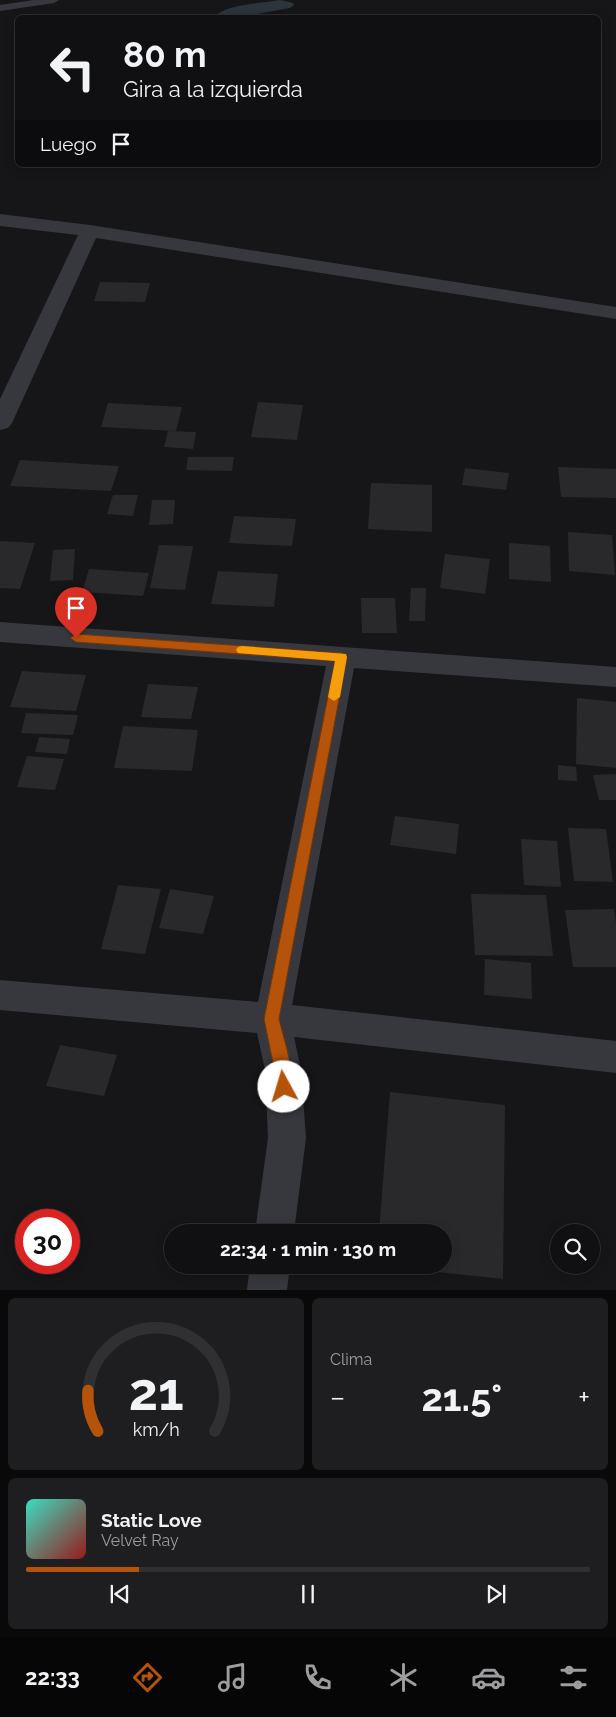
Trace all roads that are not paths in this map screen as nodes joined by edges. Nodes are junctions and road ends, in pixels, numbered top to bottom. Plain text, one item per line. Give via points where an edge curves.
1 (54, 0) edge
2 (0, 8) edge
3 (0, 220) edge
4 (90, 231) junction
5 (616, 313) edge
6 (0, 423) edge
7 (0, 632) edge
8 (342, 657) junction
9 (616, 677) edge
10 (0, 995) edge
11 (272, 1019) junction
12 (616, 1057) edge
13 (275, 1224) edge
14 (269, 1274) edge
15 (267, 1290) edge

1 - 2 lane
3 - 4 street
4 - 5 street
4 - 6 street
7 - 8 street
8 - 9 street
8 - 11 street
10 - 11 street
11 - 12 street
11 - 13 street via 283,1070 286,1138
14 - 15 street

